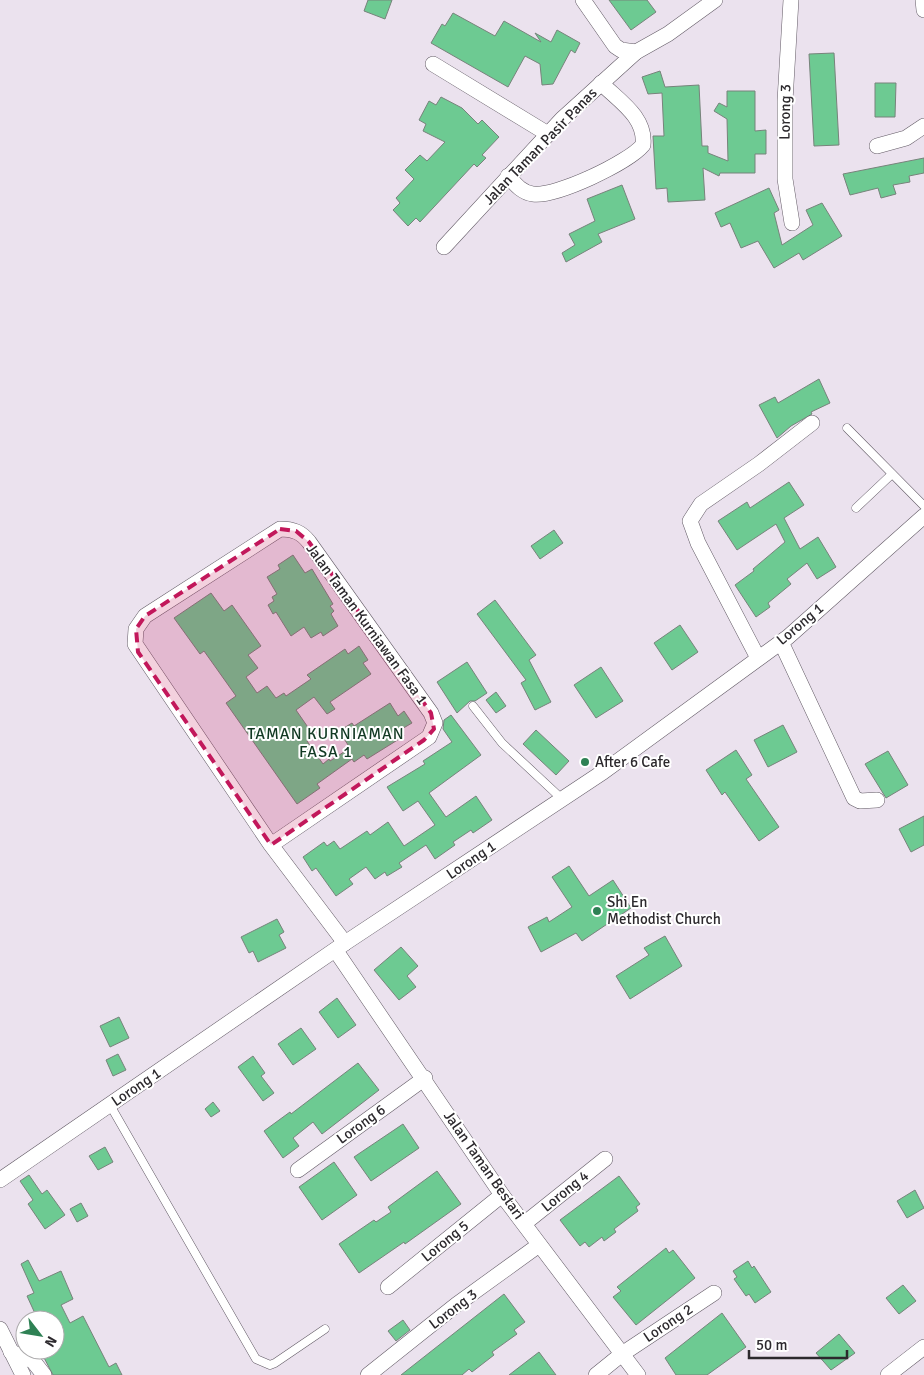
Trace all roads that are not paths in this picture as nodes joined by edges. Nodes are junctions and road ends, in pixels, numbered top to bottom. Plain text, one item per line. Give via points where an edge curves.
1 (583, 0) edge
2 (715, 0) edge
3 (791, 0) edge
4 (923, 0) edge
5 (924, 10) edge
6 (636, 52) junction
7 (433, 64) dead end
8 (601, 84) junction
9 (924, 126) edge
10 (548, 134) junction
11 (877, 146) dead end
12 (508, 176) junction
13 (792, 224) dead end
14 (444, 247) dead end
15 (812, 424) dead end
16 (847, 428) dead end
17 (892, 474) junction
18 (924, 506) edge
19 (856, 508) dead end
20 (924, 516) edge
21 (781, 642) junction
22 (758, 658) junction
23 (473, 706) dead end
24 (562, 799) junction
25 (877, 800) dead end
26 (271, 845) junction
27 (340, 947) junction
28 (425, 1078) junction
29 (110, 1105) junction
30 (605, 1159) dead end
31 (298, 1170) dead end
32 (0, 1180) edge
33 (502, 1194) junction
34 (525, 1223) junction
35 (539, 1245) junction
36 (388, 1287) dead end
37 (714, 1293) dead end
38 (325, 1328) dead end
39 (0, 1329) edge
40 (924, 1347) edge
41 (11, 1352) junction
42 (622, 1354) junction
43 (23, 1375) edge
44 (44, 1375) edge
45 (368, 1375) edge
46 (596, 1375) edge
47 (638, 1375) edge
48 (888, 1375) edge

1 - 6 street via 615,46
2 - 6 street, Jalan Taman Pasir Panas via 668,34
3 - 13 street, Lorong 3 via 784,101 784,179
4 - 5 street
6 - 8 street, Jalan Taman Pasir Panas
7 - 10 street
8 - 10 street, Jalan Taman Pasir Panas
8 - 12 street via 642,126 643,145 635,154 578,182 542,194 525,192
9 - 11 street via 906,138
10 - 12 street, Jalan Taman Pasir Panas
12 - 14 street, Jalan Taman Pasir Panas
15 - 22 street via 701,504 690,521 698,543
16 - 17 lane
17 - 18 lane
17 - 19 lane
20 - 21 street, Lorong 1
21 - 22 street, Lorong 1
21 - 25 street via 854,798
22 - 24 street, Lorong 1
23 - 24 lane via 502,743
24 - 27 street, Lorong 1
26 - 26 street, Jalan Taman Kurniawan Fasa 1 via 138,652 134,636 145,616 280,530 288,529 296,531 309,542 435,723 429,737
26 - 27 street, Jalan Taman Kurniawan Fasa 1
27 - 28 street, Jalan Taman Bestari
27 - 29 street, Lorong 1
28 - 31 street, Lorong 6
28 - 33 street, Jalan Taman Bestari
29 - 32 street, Lorong 1
29 - 38 lane via 256,1359 275,1363
30 - 34 street, Lorong 4
33 - 34 street, Jalan Taman Bestari
33 - 36 street, Lorong 5
34 - 35 street, Jalan Taman Bestari
35 - 42 street, Jalan Taman Bestari
35 - 45 street, Lorong 3
37 - 42 street, Lorong 2
39 - 41 street
40 - 48 street
41 - 43 street
41 - 44 street via 33,1361
42 - 46 street
42 - 47 street, Jalan Taman Bestari

